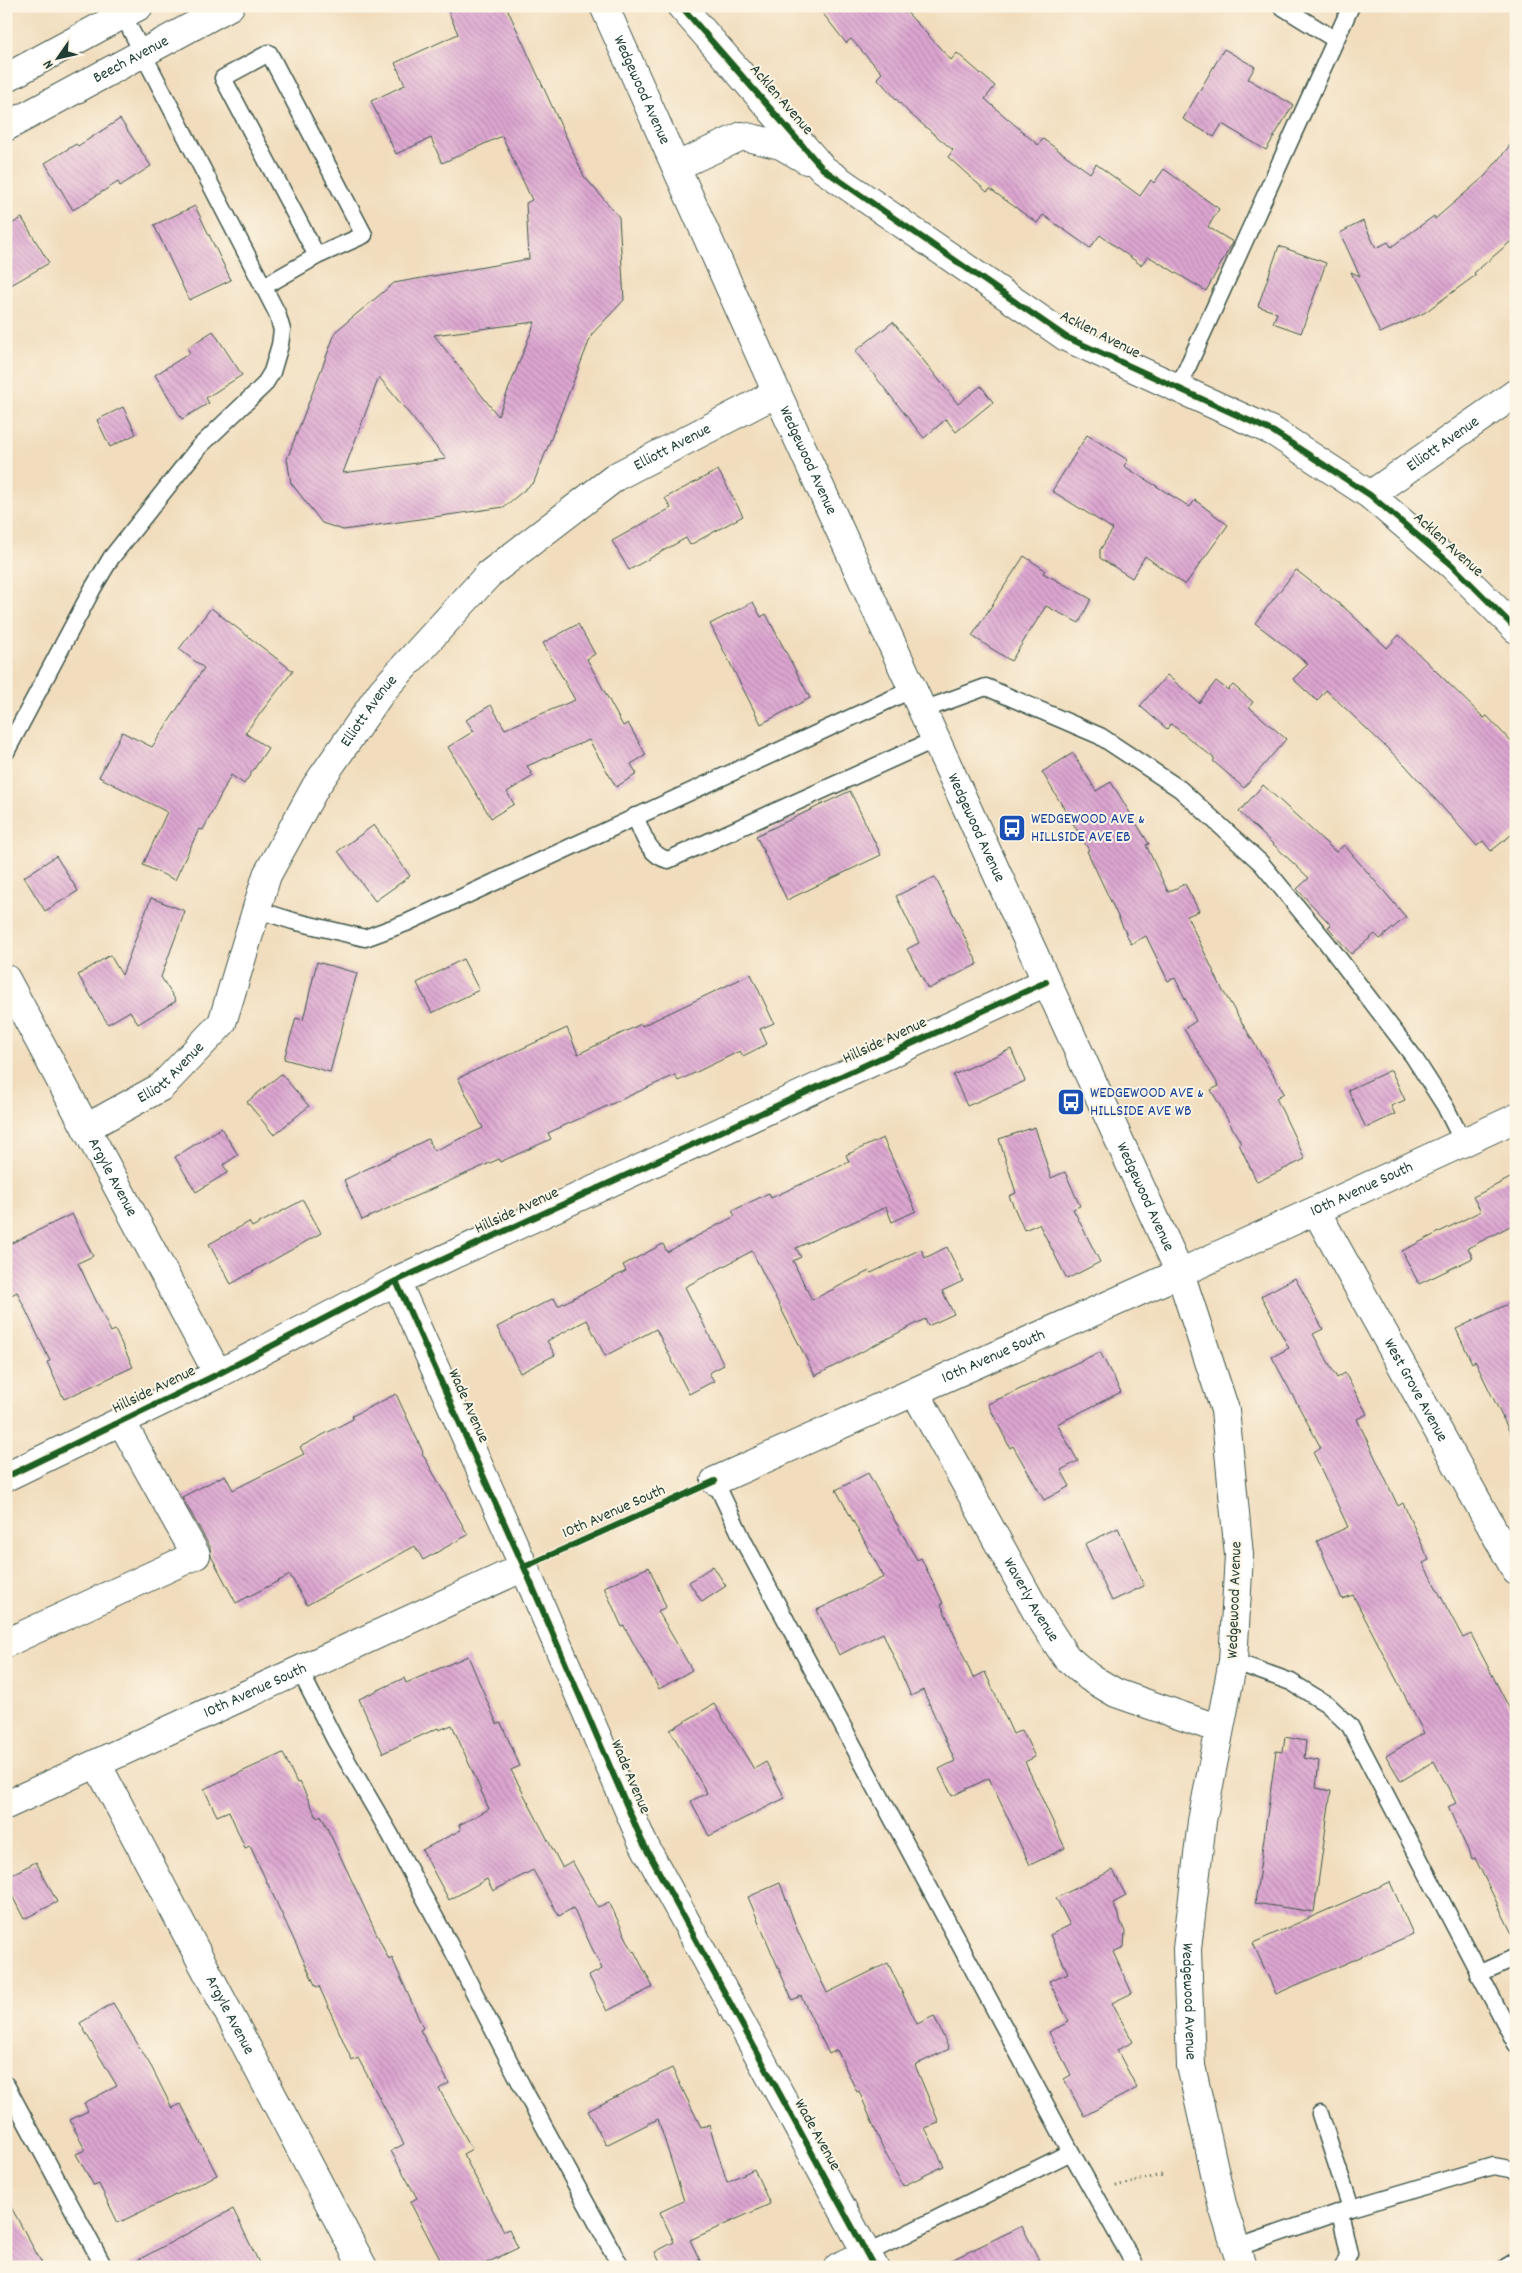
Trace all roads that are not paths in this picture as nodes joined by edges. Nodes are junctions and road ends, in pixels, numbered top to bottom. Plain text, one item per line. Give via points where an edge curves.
1 (230, 6) edge
2 (604, 6) edge
3 (681, 6) edge
4 (1281, 6) edge
5 (1351, 6) edge
6 (131, 11) edge
7 (1334, 39) junction
8 (58, 50) junction
9 (143, 54) junction
10 (6, 78) edge
11 (79, 88) junction
12 (6, 127) edge
13 (677, 166) junction
14 (823, 169) junction
15 (317, 256) junction
16 (263, 286) junction
17 (1178, 388) junction
18 (777, 393) junction
19 (1516, 393) edge
20 (1370, 495) junction
21 (1516, 629) edge
22 (918, 700) junction
23 (936, 739) junction
24 (6, 752) edge
25 (635, 816) junction
26 (258, 910) junction
27 (6, 979) edge
28 (1046, 982) junction
29 (1516, 1118) edge
30 (86, 1128) junction
31 (1462, 1142) junction
32 (1316, 1211) junction
33 (1180, 1273) junction
34 (396, 1281) junction
35 (218, 1374) junction
36 (915, 1392) junction
37 (121, 1421) junction
38 (7, 1474) edge
39 (715, 1481) joint
40 (524, 1567) junction
41 (1516, 1571) edge
42 (6, 1643) edge
43 (1233, 1661) junction
44 (300, 1671) junction
45 (1219, 1729) junction
46 (97, 1764) junction
47 (6, 1806) edge
48 (1516, 1957) edge
49 (1478, 1974) junction
50 (1516, 2044) edge
51 (6, 2085) edge
52 (1320, 2114) dead end
53 (1071, 2152) junction
54 (1516, 2170) edge
55 (1345, 2210) junction
56 (1239, 2257) edge
57 (870, 2260) edge
58 (1516, 2261) edge
59 (1349, 2262) edge
60 (104, 2267) edge
61 (363, 2267) edge
62 (621, 2267) edge
63 (838, 2267) edge
64 (1136, 2267) edge
65 (1506, 2267) edge

1 - 9 street, Beech Avenue
2 - 13 street, Wedgewood Avenue
3 - 14 street, Acklen Avenue
4 - 7 lane
5 - 7 lane
6 - 8 street
6 - 9 lane
7 - 17 lane
8 - 10 street
8 - 11 street
9 - 11 street, Beech Avenue
9 - 16 lane
11 - 12 street, Beech Avenue
13 - 14 street via 742,136 781,145
13 - 18 street, Wedgewood Avenue
14 - 17 street, Acklen Avenue via 1066,336
15 - 15 lane via 364,235 270,53 223,78
15 - 16 lane
16 - 24 lane via 282,330 272,372 253,396 198,447 111,558
17 - 20 street, Acklen Avenue via 1274,432
18 - 22 street, Wedgewood Avenue
18 - 26 street, Elliott Avenue via 617,476 489,574 382,691 316,786 268,875
19 - 20 street, Elliott Avenue
20 - 21 street, Acklen Avenue via 1452,565
22 - 23 street, Wedgewood Avenue
22 - 25 lane
22 - 31 lane via 986,687 1100,736 1180,789 1262,863 1327,943 1413,1056 1445,1106
23 - 25 lane via 668,860 652,852
23 - 28 street, Wedgewood Avenue
25 - 26 lane via 365,938
26 - 30 street, Elliott Avenue via 222,1023 161,1087
27 - 30 street, Argyle Avenue
28 - 33 street, Wedgewood Avenue
28 - 34 street, Hillside Avenue
29 - 31 street, 10th Avenue South
30 - 35 street, Argyle Avenue
31 - 32 street, 10th Avenue South
32 - 33 street, 10th Avenue South
32 - 41 street, West Grove Avenue
33 - 36 street, 10th Avenue South
33 - 43 street, Wedgewood Avenue via 1225,1410 1239,1555
34 - 35 street, Hillside Avenue
34 - 40 street, Wade Avenue
35 - 37 street, Hillside Avenue
36 - 39 street, 10th Avenue South
36 - 45 street, Waverly Avenue via 1026,1594 1066,1657 1088,1677 1116,1693
37 - 38 street, Hillside Avenue
37 - 42 street via 196,1555
39 - 53 lane via 744,1542
40 - 44 street, 10th Avenue South
40 - 57 street, Wade Avenue via 642,1841
43 - 45 street, Wedgewood Avenue
43 - 49 lane via 1291,1682 1327,1704 1350,1726
44 - 46 street, 10th Avenue South
44 - 62 lane
45 - 56 street, Wedgewood Avenue via 1202,1821 1187,1959 1191,2066 1222,2204
46 - 47 street, 10th Avenue South
46 - 61 street, Argyle Avenue
48 - 49 lane
49 - 50 lane
51 - 60 lane
52 - 55 lane
53 - 57 lane
53 - 64 lane
54 - 55 lane via 1493,2166
55 - 56 lane
55 - 59 lane
57 - 63 street
58 - 65 lane

